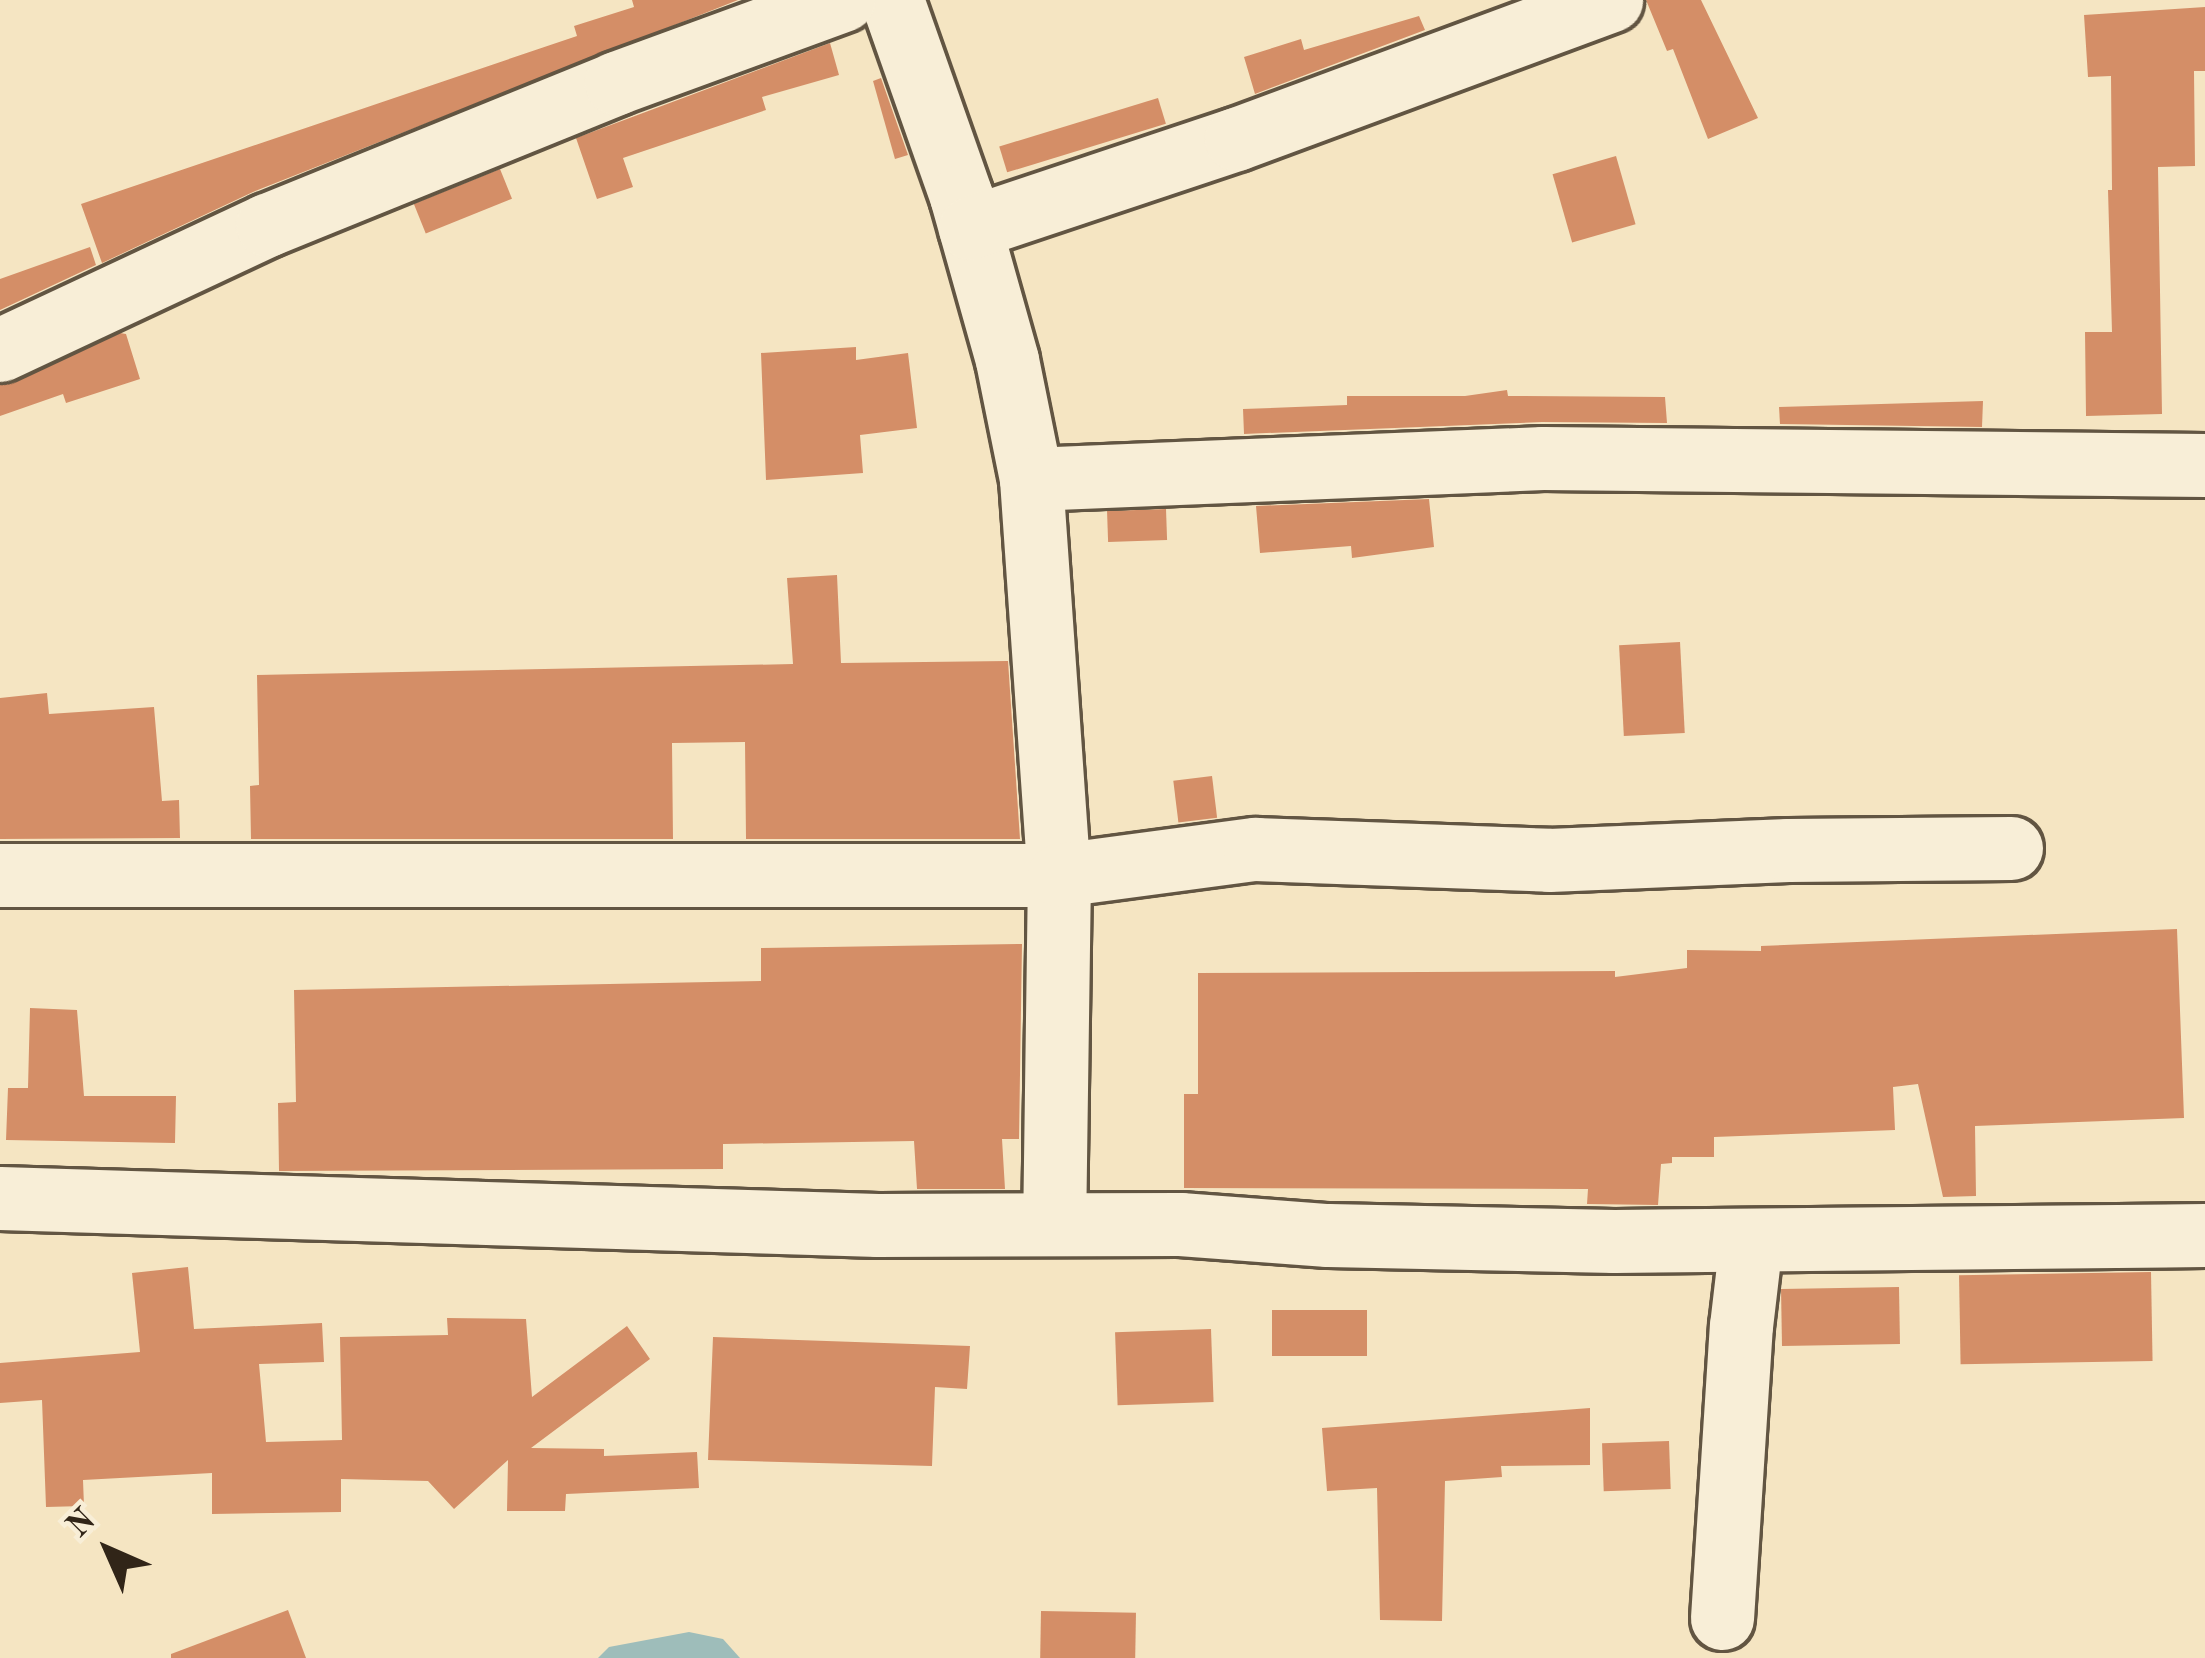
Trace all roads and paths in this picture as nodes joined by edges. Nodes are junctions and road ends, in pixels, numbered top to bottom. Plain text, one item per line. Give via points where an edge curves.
1 (843, 0) edge
2 (892, 0) edge
3 (1611, 0) edge
4 (970, 228) junction
5 (0, 350) edge
6 (2205, 465) edge
7 (1031, 479) junction
8 (2011, 848) dead end
9 (0, 875) edge
10 (1059, 875) junction
11 (0, 1198) edge
12 (1054, 1221) junction
13 (2205, 1235) edge
14 (1751, 1240) junction
15 (1722, 1618) dead end

1 - 5 street via 288,217
2 - 4 street
3 - 4 street
4 - 7 street
6 - 7 street via 1543,458
7 - 10 street
8 - 10 street via 1549,860 1256,849
9 - 10 street
10 - 12 street
11 - 12 street via 878,1225
12 - 14 street via 1328,1235
13 - 14 street
14 - 15 street

